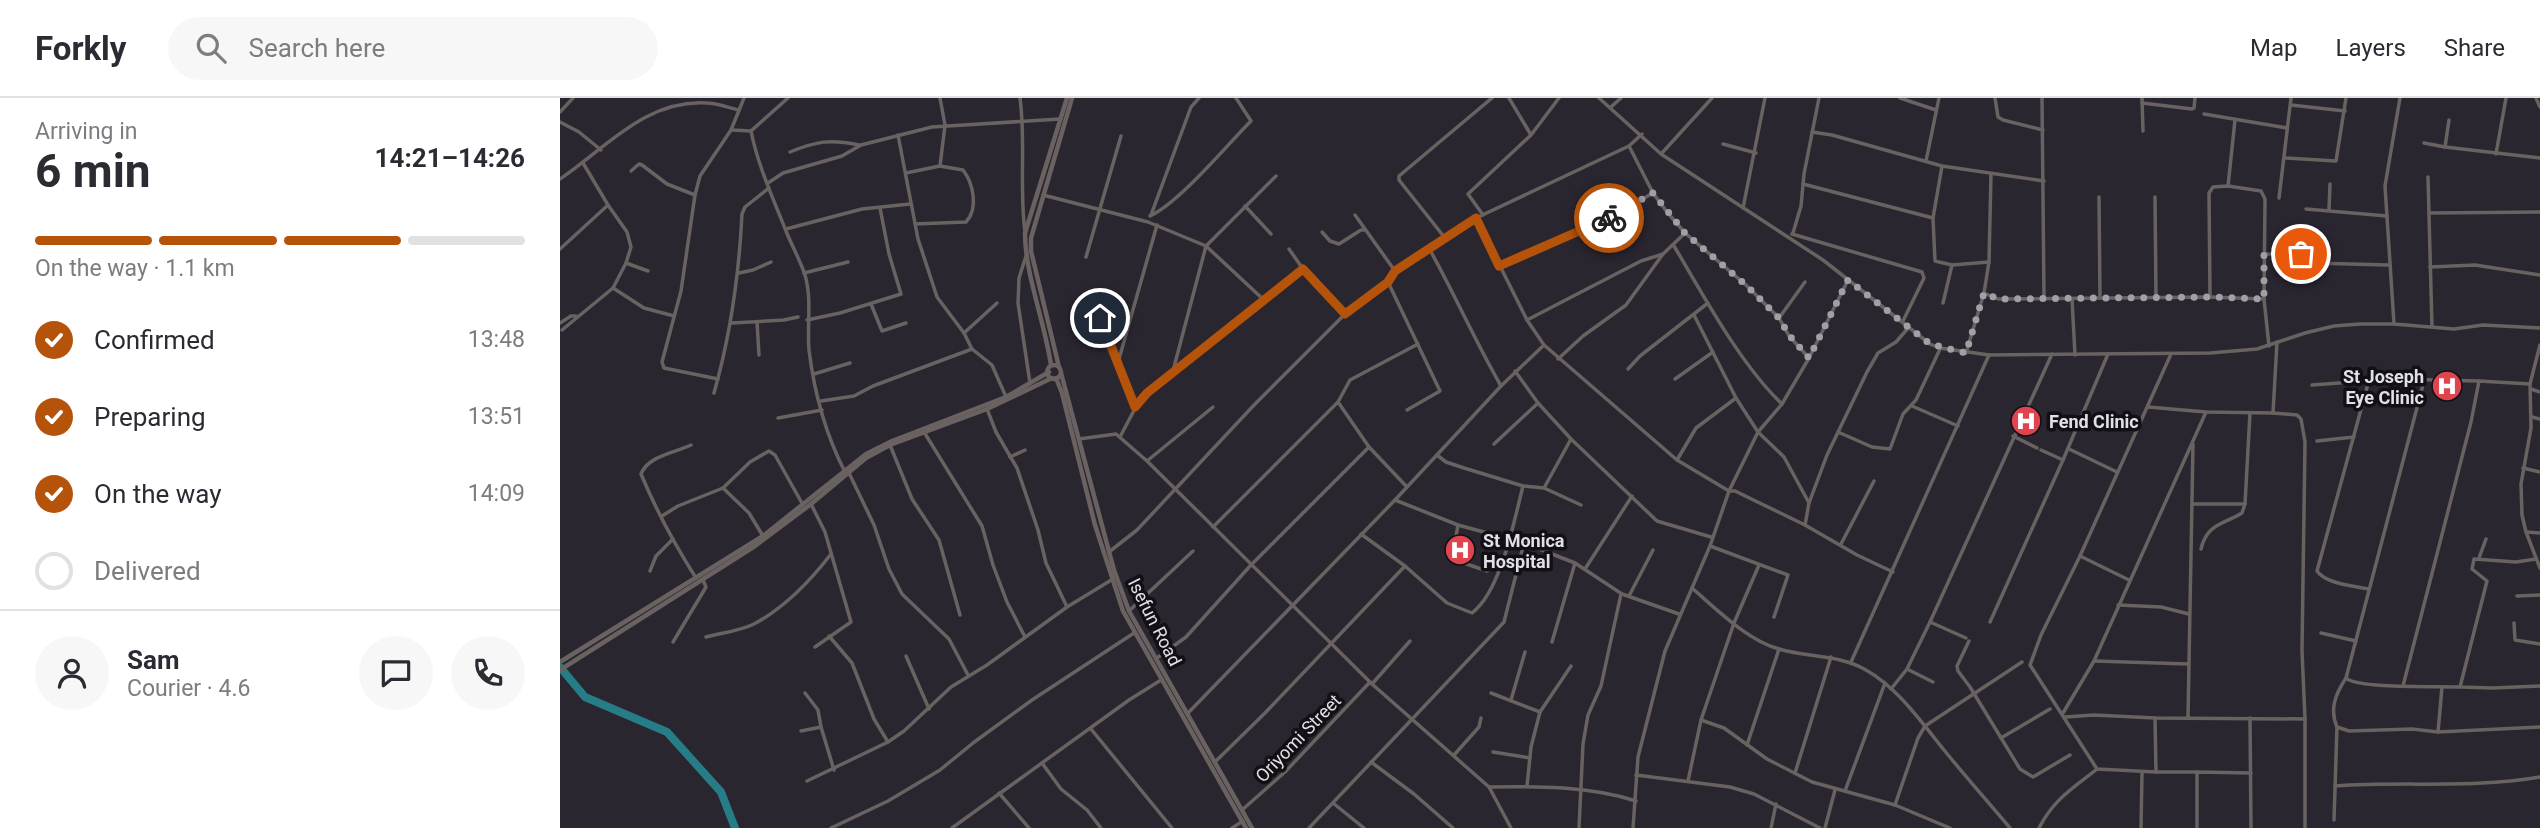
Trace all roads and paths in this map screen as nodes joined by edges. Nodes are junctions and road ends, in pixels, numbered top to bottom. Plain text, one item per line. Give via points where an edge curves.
1 (573, 98) edge
2 (744, 98) edge
3 (788, 98) edge
4 (940, 98) edge
5 (1020, 98) edge
6 (1070, 98) edge
7 (1199, 98) edge
8 (1236, 98) edge
9 (1492, 98) edge
10 (1509, 98) edge
11 (1559, 98) edge
12 (1599, 98) edge
13 (1621, 98) edge
14 (1713, 98) edge
15 (1765, 98) edge
16 (1819, 98) edge
17 (1900, 98) edge
18 (1939, 98) edge
19 (1995, 98) edge
20 (2042, 98) edge
21 (2195, 98) edge
22 (2291, 98) edge
23 (2346, 98) edge
24 (2400, 98) edge
25 (2506, 98) edge
26 (2536, 98) edge
27 (2142, 100) edge
28 (2290, 105) junction
29 (1611, 107) junction
30 (2540, 107) edge
31 (739, 110) junction
32 (1936, 110) junction
33 (2345, 111) junction
34 (560, 112) edge
35 (2204, 114) dead end
36 (1060, 119) junction
37 (1023, 120) junction
38 (2235, 120) junction
39 (2449, 120) dead end
40 (560, 122) edge
41 (945, 125) junction
42 (2287, 128) junction
43 (731, 130) junction
44 (2043, 130) junction
45 (751, 131) junction
46 (2143, 131) dead end
47 (1812, 132) junction
48 (1642, 134) junction
49 (898, 135) junction
50 (1121, 135) dead end
51 (1531, 135) junction
52 (2424, 143) dead end
53 (1723, 144) dead end
54 (861, 145) junction
55 (1629, 146) junction
56 (2445, 148) junction
57 (601, 150) junction
58 (790, 152) dead end
59 (1756, 153) junction
60 (1661, 154) junction
61 (2496, 154) junction
62 (2286, 158) junction
63 (2540, 158) edge
64 (1926, 162) junction
65 (583, 163) junction
66 (940, 166) junction
67 (1942, 166) junction
68 (631, 171) dead end
69 (906, 173) junction
70 (1991, 174) junction
71 (1276, 176) dead end
72 (2428, 177) dead end
73 (560, 179) edge
74 (2043, 181) junction
75 (1803, 184) junction
76 (2330, 184) dead end
77 (768, 185) junction
78 (2228, 186) junction
79 (1653, 193) junction
80 (695, 195) junction
81 (1043, 195) junction
82 (2099, 197) dead end
83 (2155, 197) dead end
84 (2279, 198) dead end
85 (910, 204) junction
86 (608, 205) junction
87 (1245, 206) junction
88 (880, 208) junction
89 (1743, 208) junction
90 (1099, 209) junction
91 (2306, 209) dead end
92 (2329, 210) junction
93 (2540, 212) edge
94 (2430, 213) junction
95 (1355, 215) dead end
96 (1483, 215) junction
97 (1150, 216) junction
98 (2387, 216) junction
99 (1476, 218) junction
100 (1933, 218) junction
101 (1148, 222) junction
102 (915, 225) junction
103 (1157, 225) junction
104 (786, 229) junction
105 (1365, 230) junction
106 (1322, 232) dead end
107 (1025, 233) junction
108 (1685, 233) junction
109 (1271, 234) dead end
110 (1792, 237) junction
111 (1445, 238) junction
112 (1206, 246) junction
113 (1674, 246) junction
114 (560, 249) edge
115 (1289, 249) dead end
116 (1430, 250) junction
117 (1663, 254) junction
118 (2264, 254) junction
119 (2301, 254) dead end
120 (1026, 256) junction
121 (1086, 257) dead end
122 (771, 262) dead end
123 (848, 262) dead end
124 (1989, 262) junction
125 (626, 263) junction
126 (2312, 263) dead end
127 (1952, 265) junction
128 (2388, 265) junction
129 (1499, 266) junction
130 (2430, 267) junction
131 (1303, 269) junction
132 (649, 271) dead end
133 (1395, 271) junction
134 (739, 273) junction
135 (804, 273) junction
136 (2540, 275) edge
137 (1848, 280) junction
138 (1388, 282) junction
139 (1805, 282) dead end
140 (613, 288) junction
141 (1984, 293) junction
142 (1091, 295) dead end
143 (2100, 297) junction
144 (2156, 297) junction
145 (2210, 297) junction
146 (2044, 299) junction
147 (2072, 299) junction
148 (2264, 299) junction
149 (1265, 301) junction
150 (997, 303) dead end
151 (1708, 303) junction
152 (1943, 303) dead end
153 (871, 304) junction
154 (1345, 314) junction
155 (578, 316) junction
156 (674, 316) junction
157 (1694, 316) junction
158 (798, 317) dead end
159 (1779, 318) junction
160 (807, 320) junction
161 (1527, 320) junction
162 (757, 322) junction
163 (1903, 322) junction
164 (560, 323) edge
165 (732, 323) junction
166 (906, 323) dead end
167 (2394, 324) junction
168 (1909, 327) junction
169 (2432, 327) junction
170 (2540, 328) edge
171 (562, 330) edge
172 (964, 333) junction
173 (2277, 342) junction
174 (1418, 344) junction
175 (1544, 345) junction
176 (2540, 345) edge
177 (2269, 346) junction
178 (1940, 348) junction
179 (972, 349) junction
180 (1713, 352) junction
181 (1966, 353) junction
182 (2052, 354) junction
183 (2108, 354) junction
184 (2171, 354) junction
185 (759, 355) dead end
186 (1989, 355) junction
187 (2075, 355) junction
188 (1809, 358) junction
189 (1558, 359) junction
190 (2538, 359) edge
191 (850, 363) dead end
192 (1051, 365) junction
193 (1117, 366) junction
194 (1628, 369) dead end
195 (1060, 370) junction
196 (1049, 372) junction
197 (1515, 372) junction
198 (1172, 373) junction
199 (814, 374) junction
200 (1054, 378) junction
201 (718, 379) junction
202 (1675, 379) dead end
203 (2369, 380) junction
204 (2424, 381) junction
205 (2479, 382) junction
206 (1030, 385) junction
207 (2312, 385) dead end
208 (1501, 386) junction
209 (2530, 387) junction
210 (2540, 392) edge
211 (714, 393) dead end
212 (1006, 397) junction
213 (1736, 398) junction
214 (821, 401) junction
215 (1338, 402) junction
216 (1538, 402) junction
217 (1782, 404) junction
218 (1912, 406) junction
219 (1135, 407) junction
220 (1213, 407) dead end
221 (2147, 407) junction
222 (986, 409) junction
223 (822, 410) junction
224 (1407, 410) dead end
225 (2206, 412) junction
226 (2250, 413) junction
227 (2273, 413) junction
228 (2532, 417) junction
229 (778, 418) dead end
230 (2540, 419) edge
231 (1958, 426) junction
232 (924, 432) junction
233 (1758, 432) junction
234 (1838, 432) junction
235 (2013, 436) junction
236 (1120, 437) junction
237 (2354, 437) junction
238 (1079, 439) junction
239 (1571, 439) junction
240 (2317, 441) dead end
241 (2193, 442) junction
242 (1494, 444) dead end
243 (691, 445) dead end
244 (890, 445) junction
245 (1369, 447) junction
246 (2068, 449) junction
247 (1025, 450) dead end
248 (1437, 455) junction
249 (1010, 457) junction
250 (1677, 460) junction
251 (2063, 460) junction
252 (1147, 461) junction
253 (2523, 468) junction
254 (2118, 472) junction
255 (2540, 472) edge
256 (847, 473) junction
257 (1874, 481) dead end
258 (1523, 486) junction
259 (1407, 487) junction
260 (723, 488) junction
261 (1544, 488) junction
262 (1175, 490) junction
263 (1729, 491) junction
264 (1632, 496) junction
265 (1395, 500) junction
266 (1809, 503) junction
267 (811, 504) junction
268 (2193, 504) junction
269 (803, 505) junction
270 (1581, 505) dead end
271 (2245, 505) junction
272 (662, 516) junction
273 (1458, 524) junction
274 (1805, 525) junction
275 (1213, 527) junction
276 (2526, 533) junction
277 (2540, 533) edge
278 (1361, 534) junction
279 (763, 536) junction
280 (1711, 537) junction
281 (673, 539) junction
282 (1510, 539) junction
283 (2486, 539) dead end
284 (1524, 543) junction
285 (1841, 544) junction
286 (1710, 546) junction
287 (2201, 549) dead end
288 (1653, 550) dead end
289 (1193, 551) dead end
290 (1109, 552) junction
291 (831, 554) junction
292 (2080, 556) junction
293 (2479, 558) junction
294 (2536, 559) junction
295 (1575, 563) junction
296 (1251, 565) junction
297 (1759, 565) junction
298 (1405, 566) junction
299 (2540, 568) edge
300 (1585, 569) junction
301 (650, 571) dead end
302 (1487, 571) dead end
303 (1893, 572) junction
304 (696, 578) junction
305 (1114, 579) junction
306 (703, 580) junction
307 (2130, 580) junction
308 (1692, 588) junction
309 (2369, 589) junction
310 (1622, 594) junction
311 (2540, 595) edge
312 (1629, 596) junction
313 (2517, 596) dead end
314 (1292, 605) junction
315 (2118, 605) junction
316 (1068, 607) junction
317 (1129, 611) junction
318 (1679, 614) junction
319 (2189, 614) junction
320 (960, 615) dead end
321 (1774, 617) dead end
322 (1930, 622) junction
323 (1990, 622) dead end
324 (1734, 623) junction
325 (2514, 624) dead end
326 (1134, 633) junction
327 (2321, 633) dead end
328 (829, 636) junction
329 (706, 637) dead end
330 (1025, 637) junction
331 (1410, 641) dead end
332 (2356, 641) junction
333 (673, 642) dead end
334 (1552, 642) dead end
335 (1331, 643) junction
336 (2540, 644) edge
337 (815, 647) dead end
338 (1779, 649) junction
339 (1525, 652) dead end
340 (906, 656) dead end
341 (1832, 657) junction
342 (1157, 658) junction
343 (561, 661) edge
344 (2094, 661) junction
345 (1851, 662) junction
346 (2022, 662) dead end
347 (2188, 664) junction
348 (1571, 666) dead end
349 (562, 669) edge
350 (1907, 669) junction
351 (968, 676) junction
352 (2346, 678) junction
353 (1161, 680) junction
354 (1933, 681) dead end
355 (1371, 683) junction
356 (1885, 683) junction
357 (2403, 686) junction
358 (2540, 686) edge
359 (2442, 687) junction
360 (2460, 687) junction
361 (1891, 689) junction
362 (805, 693) dead end
363 (1491, 693) dead end
364 (1973, 694) junction
365 (1511, 699) junction
366 (929, 709) junction
367 (2050, 709) dead end
368 (1540, 712) junction
369 (1188, 713) junction
370 (2064, 715) junction
371 (1411, 718) junction
372 (1481, 718) dead end
373 (2155, 718) junction
374 (2188, 718) junction
375 (2250, 718) junction
376 (2305, 719) junction
377 (1701, 720) junction
378 (1925, 726) junction
379 (821, 727) junction
380 (2337, 727) junction
381 (2540, 727) edge
382 (1091, 729) junction
383 (801, 731) dead end
384 (2438, 732) junction
385 (2001, 738) junction
386 (888, 742) junction
387 (1747, 745) junction
388 (1493, 752) dead end
389 (1454, 755) junction
390 (2070, 755) dead end
391 (1530, 758) junction
392 (1216, 761) junction
393 (1371, 762) junction
394 (1042, 763) junction
395 (2097, 769) junction
396 (834, 770) junction
397 (2156, 772) junction
398 (2197, 772) junction
399 (2142, 773) junction
400 (2252, 773) junction
401 (1795, 774) junction
402 (1636, 775) junction
403 (2540, 777) edge
404 (807, 781) dead end
405 (1688, 781) junction
406 (1527, 786) junction
407 (2335, 786) junction
408 (1489, 787) junction
409 (1835, 790) junction
410 (1582, 791) junction
411 (1845, 791) junction
412 (999, 793) junction
413 (1636, 801) junction
414 (1333, 803) junction
415 (1776, 804) junction
416 (1895, 805) junction
417 (1242, 810) junction
418 (2334, 820) dead end
419 (1242, 821) junction
420 (831, 828) edge
421 (952, 828) edge
422 (1029, 828) edge
423 (1101, 828) edge
424 (1172, 828) edge
425 (1232, 828) edge
426 (1246, 828) edge
427 (1252, 828) edge
428 (1309, 828) edge
429 (1364, 828) edge
430 (1453, 828) edge
431 (1511, 828) edge
432 (1579, 828) edge
433 (1633, 828) edge
434 (1771, 828) edge
435 (1822, 828) edge
436 (1950, 828) edge
437 (2010, 828) edge
438 (2039, 828) edge
439 (2141, 828) edge
440 (2197, 828) edge
441 (2251, 828) edge
442 (2305, 828) edge

1 - 34 street
2 - 31 street
3 - 45 street
4 - 41 street
5 - 37 street
6 - 36 street
6 - 81 street, Isefun Road
7 - 97 street via 1191,107
8 - 97 street via 1251,121 1177,197
9 - 111 street via 1399,177
10 - 51 street
11 - 51 street
12 - 29 street
13 - 29 street
14 - 60 street
15 - 59 street
16 - 47 street
17 - 32 street
18 - 32 street
19 - 44 street via 1998,117
20 - 44 street
21 - 27 street via 2192,109
22 - 28 street
23 - 33 street
24 - 98 street via 2386,168
25 - 61 street
26 - 30 street
27 - 46 street
28 - 33 street
28 - 42 street
29 - 48 street
31 - 43 street
31 - 57 street via 707,103 675,105 643,117
32 - 64 street
33 - 62 street via 2336,161
35 - 38 street
36 - 37 street
36 - 107 street
37 - 41 street
37 - 107 street
38 - 42 street
38 - 78 street
39 - 56 street
40 - 57 street
41 - 49 street
41 - 66 street
42 - 62 street
43 - 45 street
43 - 80 street via 703,170
44 - 74 street
45 - 77 street
47 - 64 street
47 - 75 street
48 - 55 street
48 - 60 street
49 - 54 street
49 - 69 street
50 - 90 street
51 - 96 street via 1468,194
52 - 56 street
53 - 59 street
54 - 58 street via 832,140
54 - 77 street via 842,156 783,173
55 - 79 street
55 - 96 street
56 - 61 street
57 - 65 street
59 - 89 street
60 - 89 street
61 - 63 street
62 - 84 street
64 - 67 street
65 - 73 street
65 - 86 street
66 - 69 street
66 - 102 street via 965,172 974,196 971,217 966,222
67 - 70 street
67 - 100 street
68 - 80 street via 642,165 667,184
69 - 85 street
70 - 74 street
70 - 124 street
71 - 87 street
72 - 94 street
74 - 146 street
75 - 100 street
75 - 110 street
76 - 92 street
77 - 104 street
77 - 134 street via 743,211
78 - 118 street via 2264,194
78 - 145 street via 2213,187 2209,192
79 - 108 street
79 - 129 street
80 - 156 street
81 - 90 street
81 - 195 street, Isefun Road via 1031,245
82 - 143 street
83 - 144 street
85 - 88 street
85 - 102 street
86 - 114 street
86 - 125 street via 631,239
87 - 109 street
87 - 112 street
88 - 104 street
88 - 153 street via 901,294
89 - 110 street
90 - 101 street
90 - 121 street
91 - 92 street
92 - 98 street
93 - 94 street
94 - 130 street
95 - 105 street
96 - 99 street
97 - 101 street
98 - 128 street
99 - 111 street
99 - 129 street
100 - 127 street via 1935,261
101 - 103 street
102 - 172 street via 937,297
103 - 112 street
103 - 193 street
104 - 135 street
105 - 106 street via 1340,244
105 - 133 street
107 - 120 street
108 - 113 street
108 - 159 street
110 - 137 street
110 - 163 street via 1922,272 1924,278
111 - 116 street
112 - 149 street
112 - 198 street
113 - 117 street
113 - 151 street
115 - 131 street
116 - 133 street
116 - 208 street
117 - 161 street
117 - 189 street via 1626,305
118 - 119 street
118 - 148 street
120 - 192 street
120 - 206 street via 1018,303
122 - 134 street
123 - 135 street
124 - 127 street
124 - 141 street
125 - 132 street
125 - 140 street
126 - 128 street
127 - 152 street
128 - 167 street
129 - 161 street
130 - 136 street via 2475,265
130 - 169 street
131 - 149 street
131 - 154 street
133 - 138 street
134 - 165 street
135 - 160 street
137 - 163 street
137 - 188 street
138 - 154 street
138 - 174 street
139 - 159 street
140 - 155 street
140 - 156 street via 644,308
141 - 146 street via 1998,299
141 - 181 street
142 - 193 street
143 - 144 street
143 - 147 street
144 - 145 street
145 - 148 street
146 - 147 street
147 - 187 street
148 - 177 street
149 - 198 street
150 - 172 street
151 - 157 street
151 - 217 street via 1765,388
153 - 160 street
153 - 166 street via 882,331
154 - 262 street
155 - 164 street
155 - 171 street
156 - 201 street via 664,368
157 - 180 street
157 - 194 street
158 - 162 street
159 - 188 street
160 - 199 street
161 - 175 street
162 - 165 street
162 - 185 street
163 - 168 street
165 - 201 street
167 - 169 street
167 - 173 street via 2334,326
168 - 178 street
168 - 234 street via 1875,356
169 - 170 street
172 - 179 street
173 - 177 street
173 - 227 street
174 - 215 street via 1350,380
174 - 224 street via 1440,391
175 - 189 street
175 - 197 street
176 - 190 street
177 - 184 street via 2228,353
178 - 181 street
178 - 218 street
179 - 212 street via 992,365
179 - 214 street via 854,396
180 - 202 street
180 - 213 street
181 - 186 street
182 - 186 street
182 - 187 street
182 - 235 street
183 - 184 street
183 - 187 street
183 - 246 street
184 - 221 street
186 - 231 street
188 - 217 street
189 - 250 street
190 - 209 street
191 - 199 street
192 - 195 street
192 - 196 street
193 - 219 street
195 - 200 street
195 - 238 street, Isefun Road
196 - 200 street, Isefun Road
196 - 206 street
197 - 208 street
197 - 216 street
198 - 219 street
199 - 214 street
200 - 222 street
200 - 305 street, Isefun Road
201 - 211 street
203 - 204 street
203 - 207 street
203 - 237 street
204 - 205 street
204 - 309 street
205 - 209 street
205 - 357 street
206 - 212 street
208 - 248 street
209 - 210 street
209 - 228 street
212 - 256 street via 866,453
213 - 233 street
213 - 250 street via 1696,428
214 - 223 street
215 - 245 street
215 - 275 street
216 - 239 street
216 - 242 street
217 - 233 street
218 - 231 street
218 - 234 street via 1903,414 1893,445 1886,450
219 - 236 street
220 - 252 street
221 - 225 street
221 - 254 street
222 - 232 street
222 - 249 street
223 - 229 street
223 - 256 street via 835,453
225 - 226 street
225 - 241 street
226 - 227 street
226 - 271 street
227 - 376 street via 2297,415 2303,424
228 - 230 street
228 - 253 street
231 - 303 street
232 - 244 street
232 - 330 street via 982,526 998,578
233 - 263 street
233 - 266 street via 1784,457
234 - 266 street
235 - 251 street
235 - 322 street
236 - 238 street
236 - 252 street
237 - 240 street
237 - 309 street via 2317,571 2321,577
238 - 290 street, Isefun Road
239 - 261 street
239 - 264 street
241 - 268 street
241 - 307 street
243 - 272 street via 653,460 642,471 653,505
244 - 256 street
244 - 320 street via 912,499 939,540
245 - 259 street
245 - 296 street
246 - 251 street
246 - 254 street
247 - 249 street
248 - 258 street via 1446,462
248 - 259 street
249 - 316 street via 1046,564
250 - 263 street
251 - 323 street
252 - 262 street
253 - 255 street
253 - 276 street
254 - 292 street
256 - 267 street
256 - 269 street
256 - 351 street via 902,594 950,639
257 - 285 street
258 - 261 street
258 - 282 street
259 - 265 street
260 - 269 street via 750,461 769,451
260 - 272 street
260 - 279 street via 749,513
261 - 270 street
262 - 275 street
262 - 290 street
263 - 274 street
263 - 280 street
264 - 280 street via 1657,521
264 - 300 street
265 - 273 street
265 - 278 street
266 - 274 street
267 - 291 street
267 - 306 street
268 - 271 street
268 - 319 street
269 - 279 street
271 - 287 street via 2242,513 2206,534
272 - 281 street
273 - 282 street
273 - 302 street via 1452,559
274 - 285 street
275 - 296 street
276 - 277 street
276 - 294 street
278 - 298 street
278 - 314 street
279 - 304 street
280 - 286 street
281 - 301 street via 656,556
281 - 304 street
282 - 284 street
282 - 298 street via 1485,598 1472,613 1447,604
283 - 293 street
284 - 295 street
284 - 371 street via 1504,622
285 - 303 street
286 - 297 street
286 - 308 street
288 - 312 street
289 - 317 street
290 - 305 street, Isefun Road
291 - 328 street via 851,622
291 - 329 street via 813,577 772,612 752,625
292 - 307 street
292 - 370 street via 2030,665
293 - 294 street
293 - 360 street via 2474,559 2472,569 2487,580
294 - 299 street
295 - 300 street
295 - 334 street
296 - 314 street
296 - 342 street via 1186,637
297 - 321 street via 1788,575
297 - 324 street
298 - 335 street
300 - 310 street
303 - 345 street
304 - 343 street
305 - 316 street
305 - 317 street, Isefun Road
305 - 326 street, Isefun Road via 1122,611
306 - 333 street via 706,587
306 - 349 street
307 - 315 street
308 - 318 street
308 - 324 street
309 - 332 street
310 - 312 street
310 - 410 street via 1601,686 1588,715
311 - 313 street
312 - 318 street
314 - 335 street
314 - 369 street
315 - 319 street
315 - 344 street
316 - 330 street
317 - 342 street, Isefun Road
318 - 402 street via 1665,651
319 - 347 street
322 - 350 street
322 - 364 street via 1968,639 1957,669
324 - 338 street
324 - 377 street
325 - 336 street via 2515,640
326 - 353 street, Isefun Road
326 - 420 street via 1032,700 940,770
327 - 332 street
328 - 337 street
328 - 386 street via 852,663
330 - 351 street
331 - 355 street, Oriyomi Street
332 - 352 street
335 - 355 street
335 - 392 street
338 - 341 street
338 - 387 street
339 - 365 street
340 - 366 street
341 - 345 street
341 - 401 street
342 - 369 street, Isefun Road
344 - 347 street
344 - 370 street
345 - 356 street
346 - 364 street
347 - 374 street
348 - 368 street
350 - 354 street
350 - 361 street
351 - 366 street
352 - 357 street
352 - 380 street via 2334,701
353 - 382 street
353 - 419 street, Isefun Road
355 - 371 street
355 - 417 street, Oriyomi Street via 1263,795
356 - 361 street
356 - 411 street
357 - 359 street
358 - 360 street
359 - 360 street
359 - 384 street
361 - 378 street
362 - 379 street via 818,709
363 - 365 street
364 - 378 street
364 - 385 street
365 - 368 street
366 - 386 street
367 - 385 street
368 - 391 street
369 - 392 street, Isefun Road
370 - 373 street
370 - 395 street
371 - 389 street
371 - 393 street
372 - 389 street via 1479,727
373 - 374 street
373 - 397 street
374 - 375 street
375 - 376 street
375 - 400 street
376 - 442 street
377 - 387 street via 1724,728
377 - 405 street
378 - 416 street
378 - 437 street
379 - 383 street
379 - 396 street
380 - 384 street
380 - 407 street
381 - 384 street
382 - 394 street
382 - 424 street
385 - 390 street via 2029,776
386 - 396 street
387 - 401 street
388 - 391 street
389 - 408 street
391 - 406 street
392 - 417 street, Isefun Road
393 - 414 street
393 - 430 street
394 - 412 street
394 - 423 street
395 - 399 street
395 - 438 street via 2058,799
396 - 404 street
397 - 398 street
397 - 399 street
398 - 400 street
398 - 440 street
399 - 439 street
400 - 441 street
401 - 409 street
402 - 405 street
402 - 413 street
403 - 407 street via 2491,784
405 - 415 street via 1730,788
406 - 408 street
406 - 410 street
407 - 418 street
408 - 431 street
409 - 411 street
409 - 435 street
410 - 413 street
410 - 432 street
411 - 416 street
412 - 421 street
412 - 422 street
413 - 433 street
414 - 428 street
414 - 429 street
415 - 434 street
415 - 435 street
416 - 436 street
417 - 427 street, Isefun Road
419 - 425 street
419 - 426 street, Isefun Road

